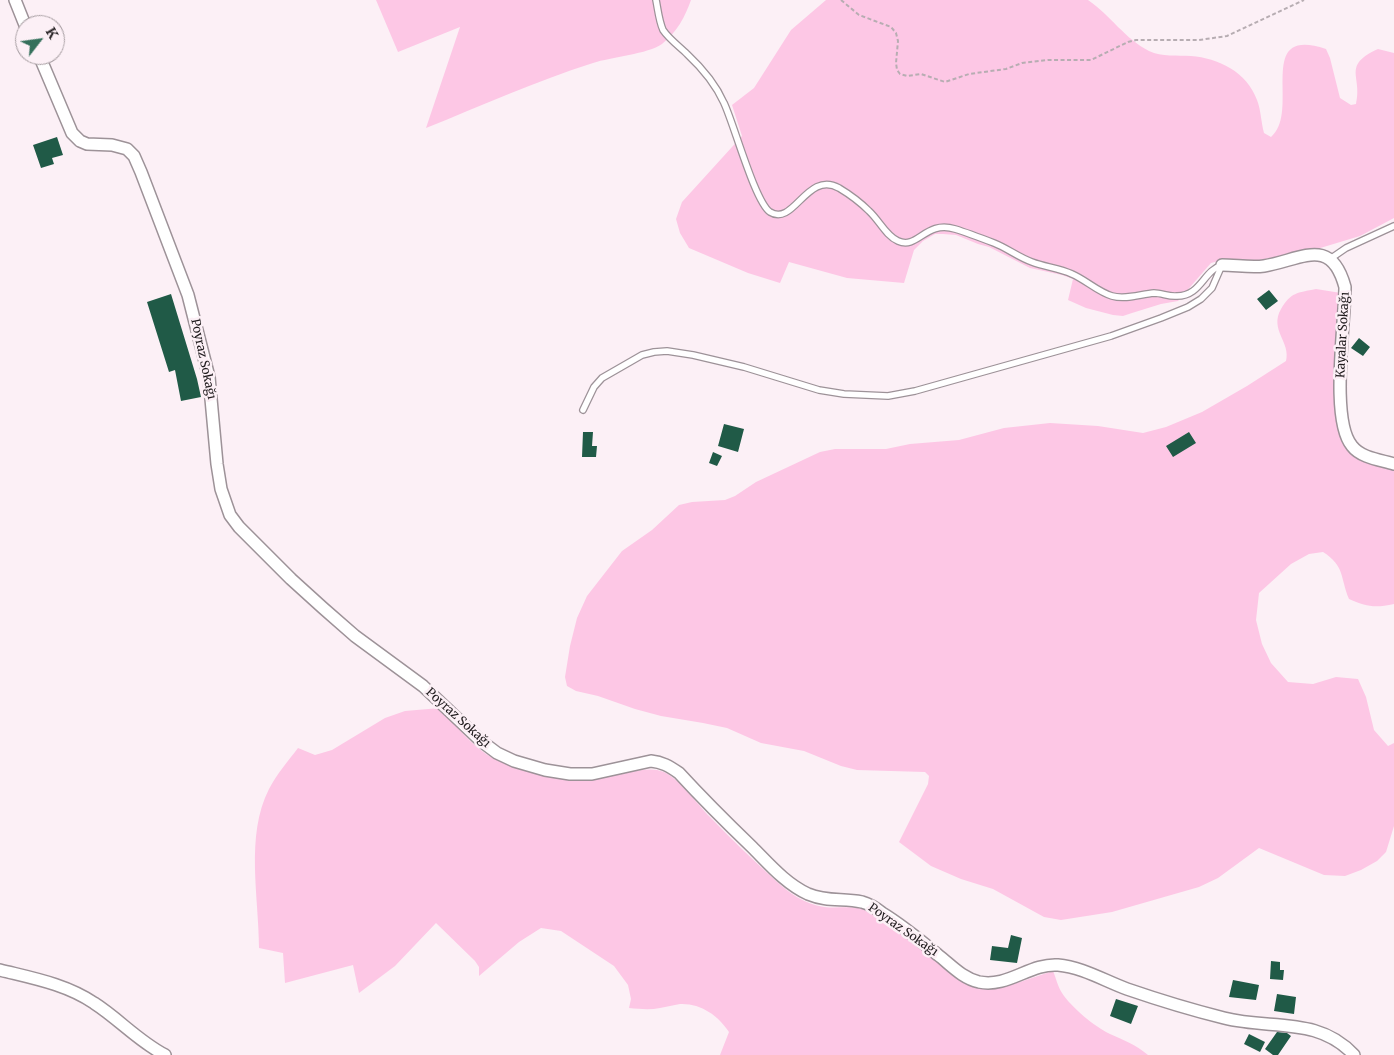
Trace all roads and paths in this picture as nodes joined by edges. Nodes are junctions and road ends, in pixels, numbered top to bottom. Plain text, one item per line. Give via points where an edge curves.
1 (15, 0) edge
2 (656, 0) edge
3 (841, 0) edge
4 (1304, 0) edge
5 (21, 15) edge
6 (43, 65) edge
7 (1394, 226) edge
8 (1330, 259) junction
9 (1222, 265) junction
10 (584, 410) dead end
11 (1394, 464) edge
12 (0, 970) edge
13 (165, 1055) edge
14 (1354, 1055) edge

1 - 5 street
2 - 9 lane via 663,29 697,63 723,100 752,180 770,212 785,213 814,188 828,184 838,187 869,211 899,242 908,243 938,226 947,227 995,243 1034,263 1065,271 1118,297 1155,293 1185,295 1196,290 1209,272
3 - 4 path via 859,16 891,27 898,41 896,70 900,74 921,74 946,82 1022,63 1091,60 1136,40 1200,40 1228,36
6 - 14 street, Poyraz Sokağı via 72,133 88,144 127,149 142,172 180,270 206,364 212,393 217,464 230,514 257,545 323,608 423,686 481,741 514,761 570,774 592,774 651,761 661,762 678,773 796,888 820,898 870,905 968,978 994,983 1047,966 1072,967 1128,989 1225,1018 1326,1033
7 - 8 lane
8 - 9 street via 1310,255 1263,266
8 - 11 street, Kayalar Sokağı via 1342,273 1345,287 1340,396 1342,421 1351,446 1372,458
9 - 10 lane via 1212,288 1188,308 1111,336 915,391 888,396 819,390 744,367 667,351 642,355 602,378 594,387
12 - 13 street via 77,992

